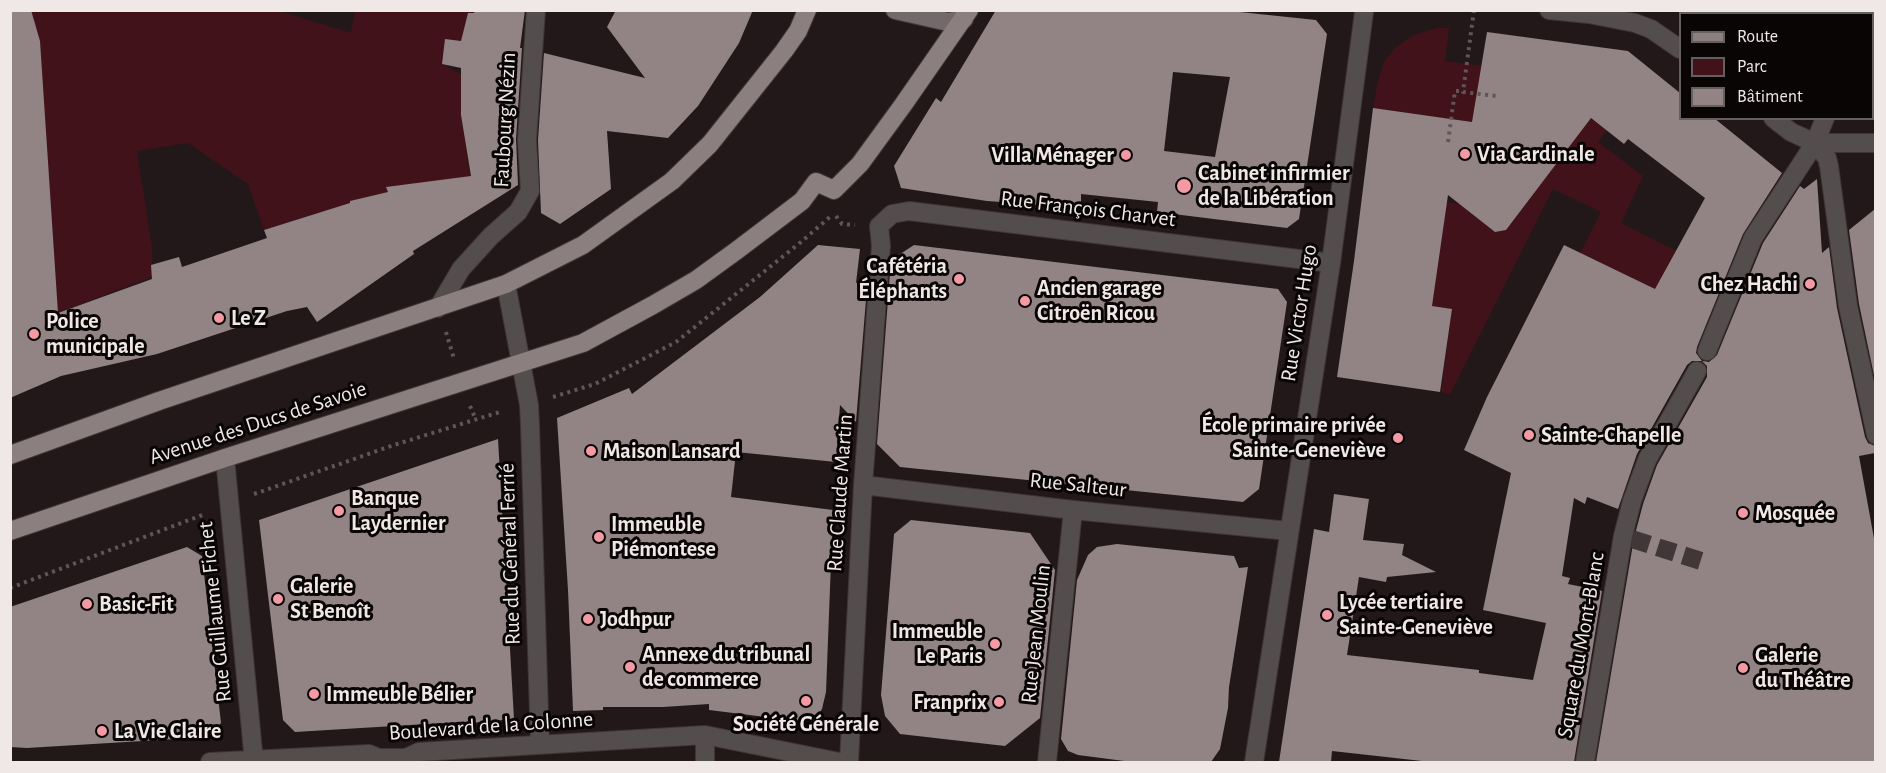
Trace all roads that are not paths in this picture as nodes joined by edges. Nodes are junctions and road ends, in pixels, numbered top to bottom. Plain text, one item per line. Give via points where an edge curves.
1 (536, 10) edge
2 (796, 10) edge
3 (807, 10) edge
4 (895, 10) edge
5 (1549, 10) edge
6 (1367, 11) edge
7 (1589, 12) edge
8 (966, 14) edge
9 (798, 31) junction
10 (1679, 48) edge
11 (1776, 120) edge
12 (1824, 120) edge
13 (1815, 143) junction
14 (1875, 143) edge
15 (879, 226) joint
16 (1331, 263) junction
17 (506, 284) junction
18 (438, 308) junction
19 (1707, 351) dead end
20 (521, 363) junction
21 (1697, 371) dead end
22 (1875, 435) edge
23 (10, 455) edge
24 (225, 458) junction
25 (863, 485) junction
26 (1073, 510) junction
27 (10, 531) edge
28 (1288, 531) junction
29 (705, 735) junction
30 (540, 745) junction
31 (752, 745) junction
32 (254, 761) edge
33 (210, 762) edge
34 (705, 762) edge
35 (780, 762) edge
36 (839, 762) edge
37 (849, 762) edge
38 (1047, 762) edge
39 (1254, 762) edge
40 (1585, 762) edge

1 - 18 street, Faubourg Nézin via 527,140 530,191 518,212 461,269
2 - 9 main road
3 - 9 main road
4 - 8 main road via 948,22
5 - 7 street
6 - 16 street, Rue Victor Hugo
7 - 10 street via 1651,29
8 - 20 main road, Avenue des Ducs de Savoie via 860,164 834,190 816,182 801,201 696,280 582,343
9 - 17 main road via 710,144 672,181 583,245
11 - 13 street
12 - 13 street
13 - 14 street
13 - 19 street via 1754,238
13 - 22 street via 1829,166 1848,306
15 - 16 street, Rue François Charvet via 892,214 909,211
15 - 25 street, Rue Claude Martin
16 - 28 street, Rue Victor Hugo
17 - 18 main road
17 - 20 street
18 - 23 main road
20 - 24 main road, Avenue des Ducs de Savoie
20 - 30 street, Rue du Général Ferrié via 528,405
21 - 40 street, Square du Mont-Blanc via 1639,478
24 - 27 main road, Avenue des Ducs de Savoie
24 - 32 street, Rue Guillaume Fichet
25 - 26 street, Rue Salteur
25 - 37 street, Rue Claude Martin
26 - 28 street, Rue Salteur
26 - 38 street, Rue Jean Moulin
28 - 39 street, Rue Victor Hugo
29 - 30 street, Boulevard de la Colonne
29 - 31 street, Boulevard de la Colonne
29 - 34 street
30 - 32 street, Boulevard de la Colonne via 419,752 406,758 378,758 369,754
31 - 35 street, Boulevard de la Colonne via 771,753
31 - 36 street, Boulevard de la Colonne
32 - 33 street, Boulevard de la Colonne

